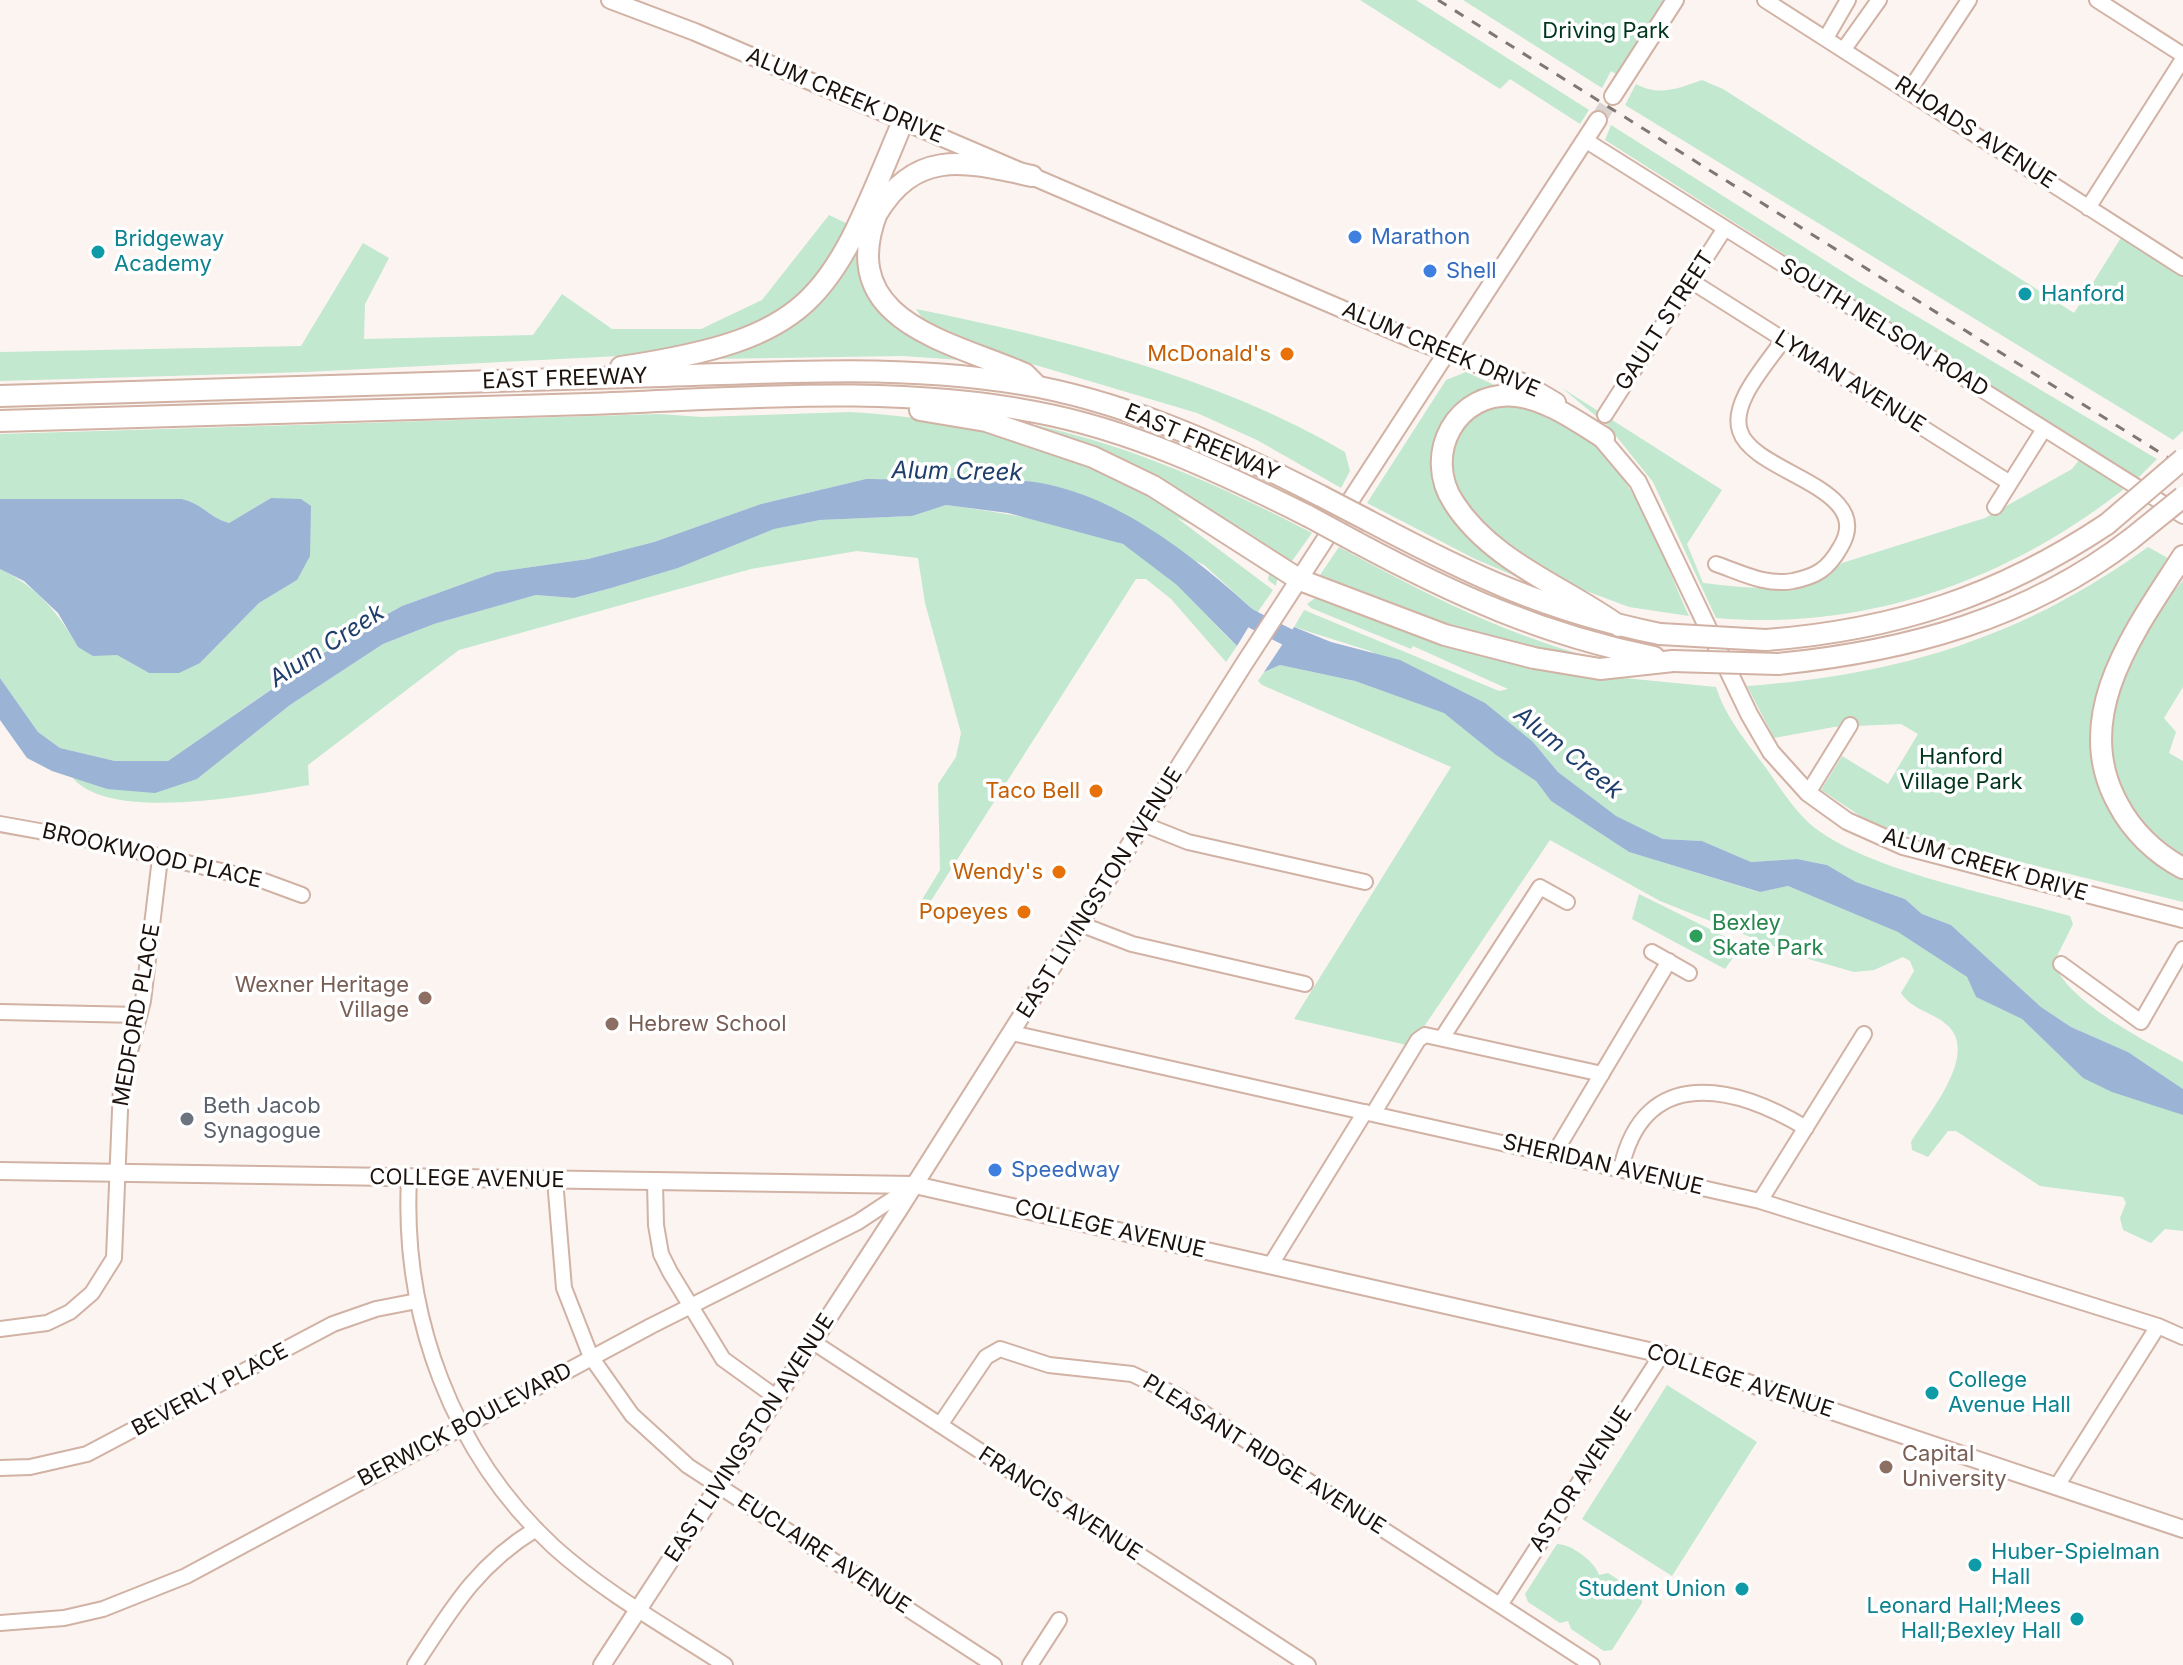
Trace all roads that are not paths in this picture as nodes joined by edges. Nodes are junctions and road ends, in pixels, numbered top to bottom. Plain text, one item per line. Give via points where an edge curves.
1 (610, 0) edge
2 (1675, 0) edge
3 (1765, 0) edge
4 (1848, 0) edge
5 (1879, 0) edge
6 (1969, 0) edge
7 (2097, 0) edge
8 (1826, 38) junction
9 (1844, 49) junction
10 (2183, 57) edge
11 (1909, 91) junction
12 (1613, 96) tunnel mouth
13 (1598, 120) tunnel mouth
14 (903, 121) junction
15 (1585, 140) junction
16 (1032, 176) junction
17 (2088, 208) junction
18 (876, 215) junction
19 (1725, 228) junction
20 (2183, 268) edge
21 (1691, 281) junction
22 (1783, 340) junction
23 (1447, 352) junction
24 (536, 380) junction
25 (1038, 387) junction
26 (0, 396) edge
27 (888, 397) junction
28 (1605, 415) dead end
29 (0, 421) edge
30 (2044, 429) junction
31 (1604, 438) junction
32 (2183, 459) edge
33 (2010, 483) junction
34 (2183, 497) edge
35 (1995, 507) dead end
36 (2183, 516) edge
37 (2179, 562) edge
38 (1716, 564) dead end
39 (1300, 580) junction
40 (1619, 626) junction
41 (1673, 661) junction
42 (1850, 725) dead end
43 (1808, 793) junction
44 (0, 824) edge
45 (1143, 824) junction
46 (160, 858) junction
47 (2183, 868) edge
48 (1365, 882) dead end
49 (302, 895) dead end
50 (1567, 902) dead end
51 (2183, 919) edge
52 (1080, 924) junction
53 (2183, 949) edge
54 (1652, 952) dead end
55 (1669, 961) junction
56 (2061, 964) dead end
57 (1689, 973) dead end
58 (1305, 984) dead end
59 (0, 1012) edge
60 (139, 1015) junction
61 (1012, 1033) junction
62 (1864, 1034) dead end
63 (1442, 1038) junction
64 (1602, 1074) junction
65 (1369, 1113) junction
66 (1806, 1128) junction
67 (1554, 1154) junction
68 (1621, 1169) junction
69 (0, 1171) edge
70 (118, 1173) junction
71 (409, 1179) junction
72 (555, 1180) junction
73 (655, 1182) junction
74 (915, 1185) junction
75 (1760, 1201) junction
76 (1270, 1266) junction
77 (417, 1301) junction
78 (689, 1306) junction
79 (2158, 1326) junction
80 (0, 1329) edge
81 (2183, 1337) edge
82 (813, 1342) junction
83 (1662, 1354) junction
84 (591, 1357) junction
85 (777, 1398) junction
86 (940, 1425) junction
87 (462, 1426) junction
88 (0, 1468) edge
89 (719, 1486) junction
90 (2057, 1486) junction
91 (536, 1529) junction
92 (2183, 1529) edge
93 (1500, 1605) junction
94 (639, 1608) junction
95 (1059, 1620) dead end
96 (0, 1623) edge
97 (415, 1665) edge
98 (602, 1665) edge
99 (725, 1665) edge
100 (994, 1665) edge
101 (1030, 1665) edge
102 (1308, 1665) edge
103 (1592, 1665) edge

1 - 14 main road, ALUM CREEK DRIVE
2 - 12 main road
3 - 8 street, RHOADS AVENUE
4 - 8 street
5 - 9 street
6 - 11 street
7 - 10 street
8 - 9 street, RHOADS AVENUE
9 - 11 street, RHOADS AVENUE
10 - 17 street
11 - 17 street, RHOADS AVENUE
13 - 15 main road, EAST LIVINGSTON AVENUE
14 - 16 main road, ALUM CREEK DRIVE
14 - 18 highway via 908,137
14 - 24 highway via 845,255 819,293 799,311 745,340 701,354
15 - 19 street, SOUTH NELSON ROAD
15 - 23 main road, EAST LIVINGSTON AVENUE
16 - 18 highway via 959,162 937,165 901,181
16 - 23 main road, ALUM CREEK DRIVE
17 - 20 street, RHOADS AVENUE
18 - 25 highway via 868,258 890,310 926,335 1025,374
19 - 21 street, GAULT STREET
19 - 30 street, SOUTH NELSON ROAD
21 - 22 street, LYMAN AVENUE
21 - 28 street, GAULT STREET
22 - 33 street, LYMAN AVENUE
22 - 38 street via 1743,402 1738,429 1752,448 1830,497 1843,510 1848,527 1839,550 1819,574 1775,583
23 - 31 main road, ALUM CREEK DRIVE via 1525,383
23 - 39 main road, EAST LIVINGSTON AVENUE
24 - 25 highway, EAST FREEWAY via 897,371
24 - 26 highway, EAST FREEWAY
25 - 40 highway, EAST FREEWAY, bridge via 1182,430 1516,594
27 - 29 highway, EAST FREEWAY
27 - 39 highway via 904,407 986,421 1093,457 1153,486
27 - 41 highway, EAST FREEWAY, bridge via 1013,408 1109,430 1175,453 1506,616 1588,644
30 - 33 street
30 - 36 street, SOUTH NELSON ROAD
31 - 40 highway via 1536,402 1492,397 1451,425 1441,468 1451,499 1477,529 1542,580 1587,602
31 - 43 main road, ALUM CREEK DRIVE via 1650,504 1749,714 1771,752
32 - 40 highway, EAST FREEWAY, bridge via 2107,524 2020,576 1919,615 1846,631 1766,640 1660,634
33 - 35 street
34 - 41 highway, EAST FREEWAY, bridge via 2069,581 1963,630 1849,657 1778,664
37 - 47 highway via 2116,669 2099,733 2103,770 2123,815 2156,850
39 - 41 highway via 1445,635 1534,658 1600,669
39 - 45 main road, EAST LIVINGSTON AVENUE
42 - 43 street
43 - 51 main road, ALUM CREEK DRIVE via 1847,821 1903,846
44 - 46 street, BROOKWOOD PLACE
45 - 48 street via 1188,842
45 - 52 main road, EAST LIVINGSTON AVENUE
46 - 49 street, BROOKWOOD PLACE
46 - 60 street, MEDFORD PLACE
50 - 63 street via 1540,887
52 - 58 street via 1132,944
52 - 61 main road, EAST LIVINGSTON AVENUE
53 - 56 street via 2141,1022
54 - 55 street
55 - 57 street
55 - 64 street
59 - 60 street
60 - 70 street, MEDFORD PLACE via 121,1086
61 - 65 street, SHERIDAN AVENUE
61 - 74 main road, EAST LIVINGSTON AVENUE
62 - 66 street
63 - 64 street
63 - 65 street via 1425,1035 1418,1040
64 - 67 street
65 - 67 street, SHERIDAN AVENUE
65 - 76 street
66 - 68 street via 1757,1102 1723,1093 1682,1095 1646,1117
66 - 75 street
67 - 68 street, SHERIDAN AVENUE
68 - 75 street, SHERIDAN AVENUE
69 - 70 main road, COLLEGE AVENUE
70 - 71 main road, COLLEGE AVENUE
70 - 80 street, MEDFORD PLACE via 114,1258 92,1293 47,1323
71 - 72 main road, COLLEGE AVENUE
71 - 77 street via 407,1220
72 - 73 main road, COLLEGE AVENUE
72 - 84 street, EUCLAIRE AVENUE via 564,1288
73 - 74 main road, COLLEGE AVENUE
73 - 78 street via 661,1254
74 - 76 main road, COLLEGE AVENUE
74 - 78 street, BERWICK BOULEVARD via 858,1222
74 - 82 main road, EAST LIVINGSTON AVENUE
75 - 79 street, SHERIDAN AVENUE
76 - 83 main road, COLLEGE AVENUE
77 - 87 street via 430,1352
77 - 88 street, BEVERLY PLACE via 333,1324 87,1454 57,1463
78 - 84 street, BERWICK BOULEVARD
78 - 85 street via 723,1359
79 - 81 street, SHERIDAN AVENUE
79 - 90 street
82 - 85 main road, EAST LIVINGSTON AVENUE
82 - 86 street, FRANCIS AVENUE
83 - 90 main road, COLLEGE AVENUE
83 - 93 street, ASTOR AVENUE
84 - 87 street, BERWICK BOULEVARD
84 - 89 street, EUCLAIRE AVENUE via 632,1415 688,1466
85 - 89 main road, EAST LIVINGSTON AVENUE
86 - 93 street, PLEASANT RIDGE AVENUE via 986,1357 1000,1349 1049,1365 1132,1374 1176,1395
86 - 102 street, FRANCIS AVENUE
87 - 91 street
87 - 96 street, BERWICK BOULEVARD via 147,1593 64,1618
89 - 94 main road, EAST LIVINGSTON AVENUE
89 - 100 street, EUCLAIRE AVENUE
90 - 92 main road, COLLEGE AVENUE
91 - 94 street via 580,1569
91 - 97 street via 477,1574
93 - 103 street, PLEASANT RIDGE AVENUE
94 - 98 main road, EAST LIVINGSTON AVENUE
94 - 99 street
95 - 101 street

